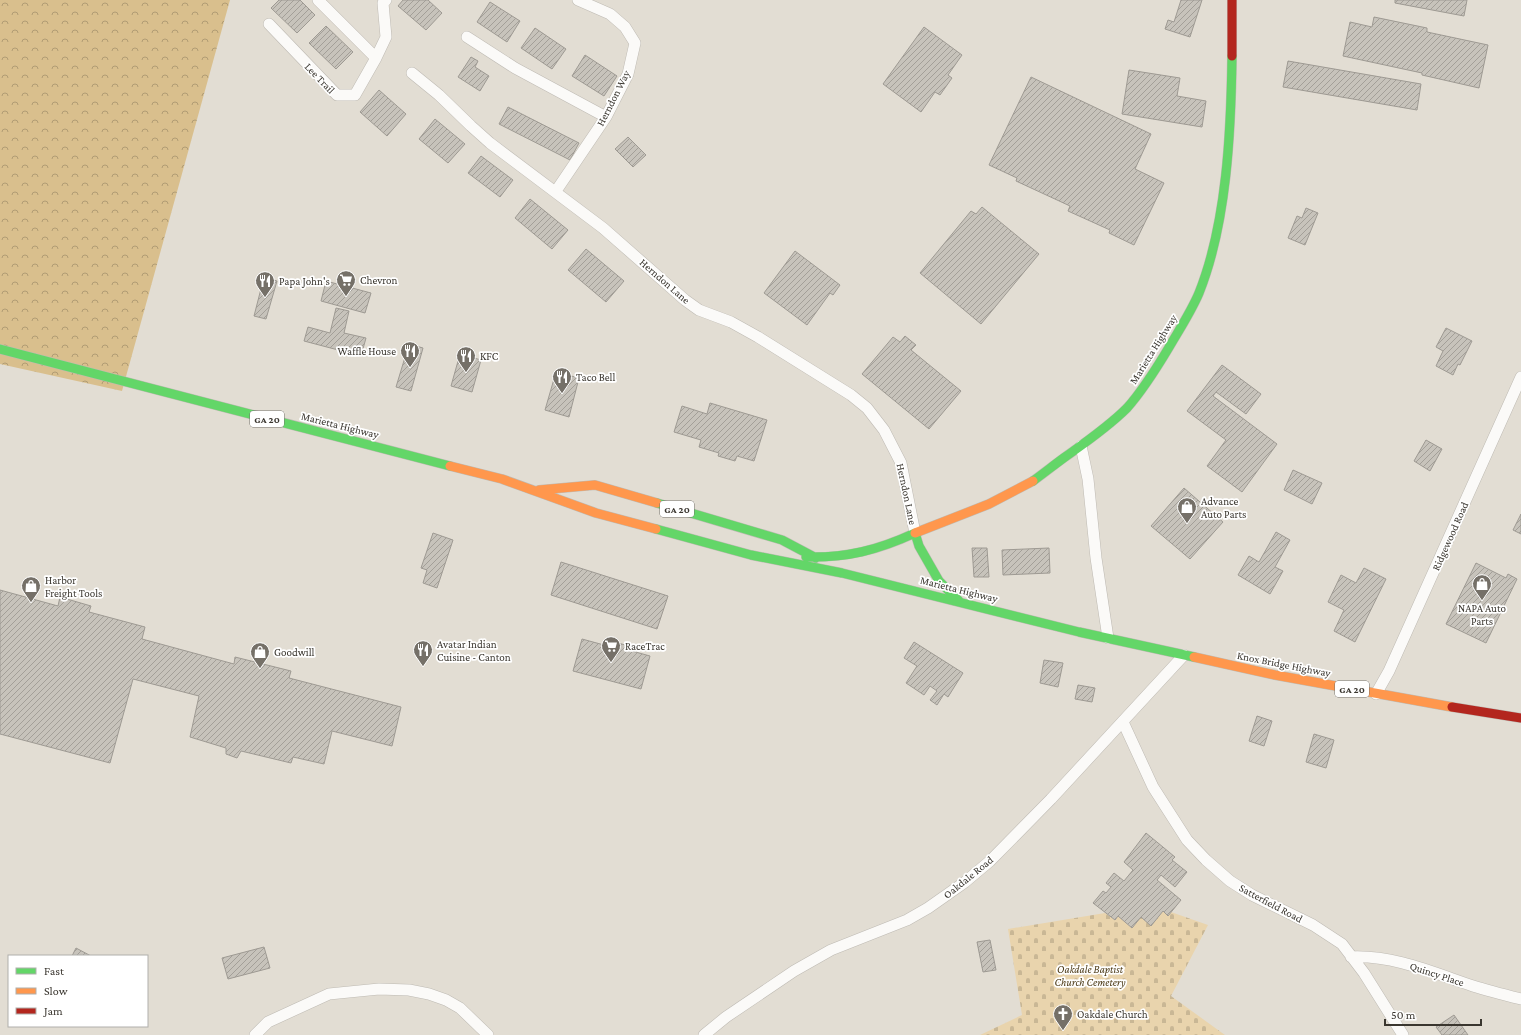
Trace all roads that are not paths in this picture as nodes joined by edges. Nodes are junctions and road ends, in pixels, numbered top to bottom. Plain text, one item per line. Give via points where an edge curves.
1 (318, 0) edge
2 (578, 0) edge
3 (1232, 0) edge
4 (383, 1) edge
5 (269, 24) dead end
6 (467, 37) dead end
7 (376, 58) junction
8 (412, 73) dead end
9 (606, 117) junction
10 (556, 190) junction
11 (0, 349) edge
12 (1521, 377) edge
13 (1081, 446) junction
14 (534, 490) junction
15 (915, 533) junction
16 (750, 555) junction
17 (816, 558) junction
18 (959, 601) junction
19 (1108, 638) junction
20 (1184, 655) junction
21 (1376, 694) junction
22 (1521, 718) edge
23 (1123, 722) junction
24 (1351, 957) junction
25 (1521, 999) edge
26 (255, 1035) edge
27 (488, 1035) edge
28 (704, 1035) edge
29 (1403, 1035) edge

1 - 7 street
2 - 9 street, Herndon Way via 610,14 624,27 635,43 628,74
3 - 13 main road, Marietta Highway via 1228,147 1216,236 1204,279 1192,308 1143,390 1100,432
4 - 7 street, Lee Trail via 386,37
5 - 7 street, Lee Trail via 337,95 355,95
6 - 9 street via 515,68
8 - 10 street, Herndon Lane via 490,143
9 - 10 street, Herndon Way
10 - 15 street, Herndon Lane via 699,310 731,322 758,337 851,395 867,408 884,430 902,463
11 - 14 main road, Marietta Highway / GA 20 via 486,475
12 - 21 street, Ridgewood Road via 1389,671
13 - 15 main road, Marietta Highway via 1031,482 1005,496
13 - 19 street via 1088,479
14 - 16 main road, Marietta Highway / GA 20 via 596,513
14 - 17 main road, Marietta Highway / GA 20 via 595,485 782,540
15 - 17 main road, Marietta Highway via 894,543 858,554
15 - 18 main road via 919,546 939,581
16 - 17 main road, Marietta Highway
16 - 18 main road, Marietta Highway / GA 20
18 - 19 main road, Marietta Highway / GA 20
19 - 20 main road, Marietta Highway / GA 20
20 - 21 main road, Knox Bridge Highway / GA 20
20 - 23 street, Oakdale Road
21 - 22 main road, Knox Bridge Highway / GA 20
23 - 24 street, Satterfield Road via 1153,787 1187,840 1206,860 1230,881 1252,895 1303,919 1342,944
23 - 28 street, Oakdale Road via 1023,829 965,882 907,920 831,950 794,971
24 - 25 street, Quincy Place via 1407,964
24 - 29 street, Satterfield Road
26 - 27 street via 268,1022 329,994 379,989 409,990 446,1000 460,1008

